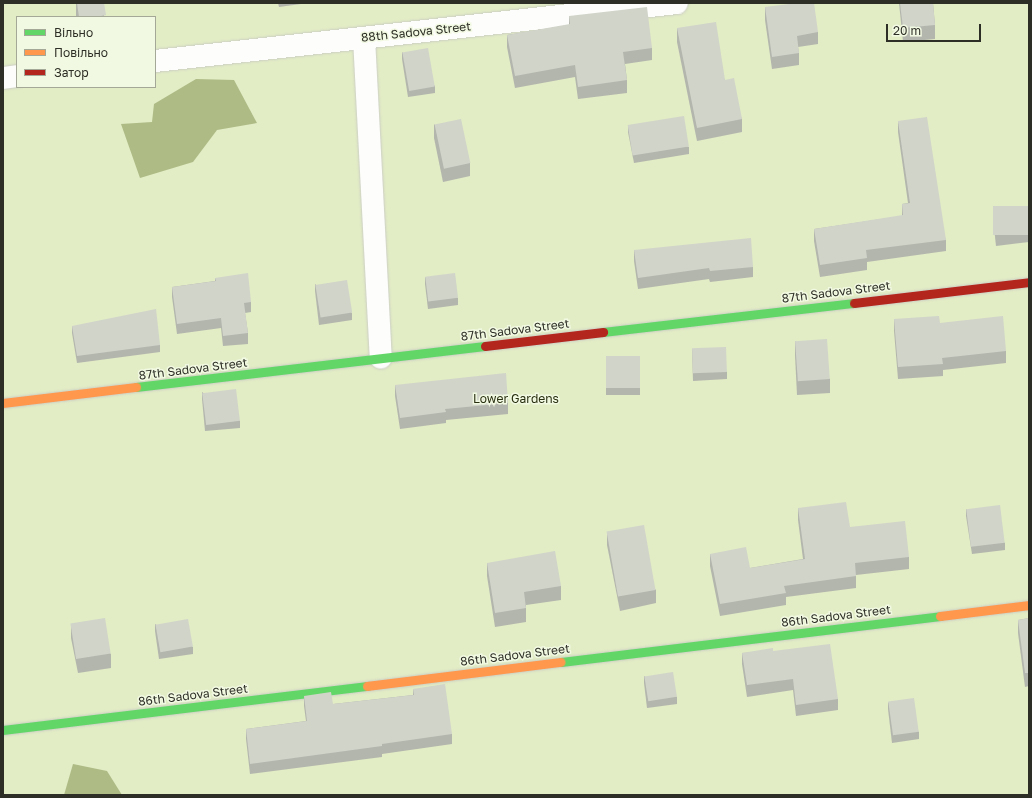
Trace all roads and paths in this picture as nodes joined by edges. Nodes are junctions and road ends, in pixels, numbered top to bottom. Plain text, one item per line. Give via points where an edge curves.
1 (677, 3) edge
2 (364, 38) junction
3 (156, 61) edge
4 (16, 76) edge
5 (3, 78) edge
6 (1029, 282) edge
7 (381, 358) junction
8 (3, 403) edge
9 (1029, 605) edge
10 (3, 730) edge

1 - 2 street, 88th Sadova Street
2 - 3 street, 88th Sadova Street
2 - 7 street
4 - 5 street
6 - 7 street, 87th Sadova Street
7 - 8 street, 87th Sadova Street
9 - 10 street, 86th Sadova Street

